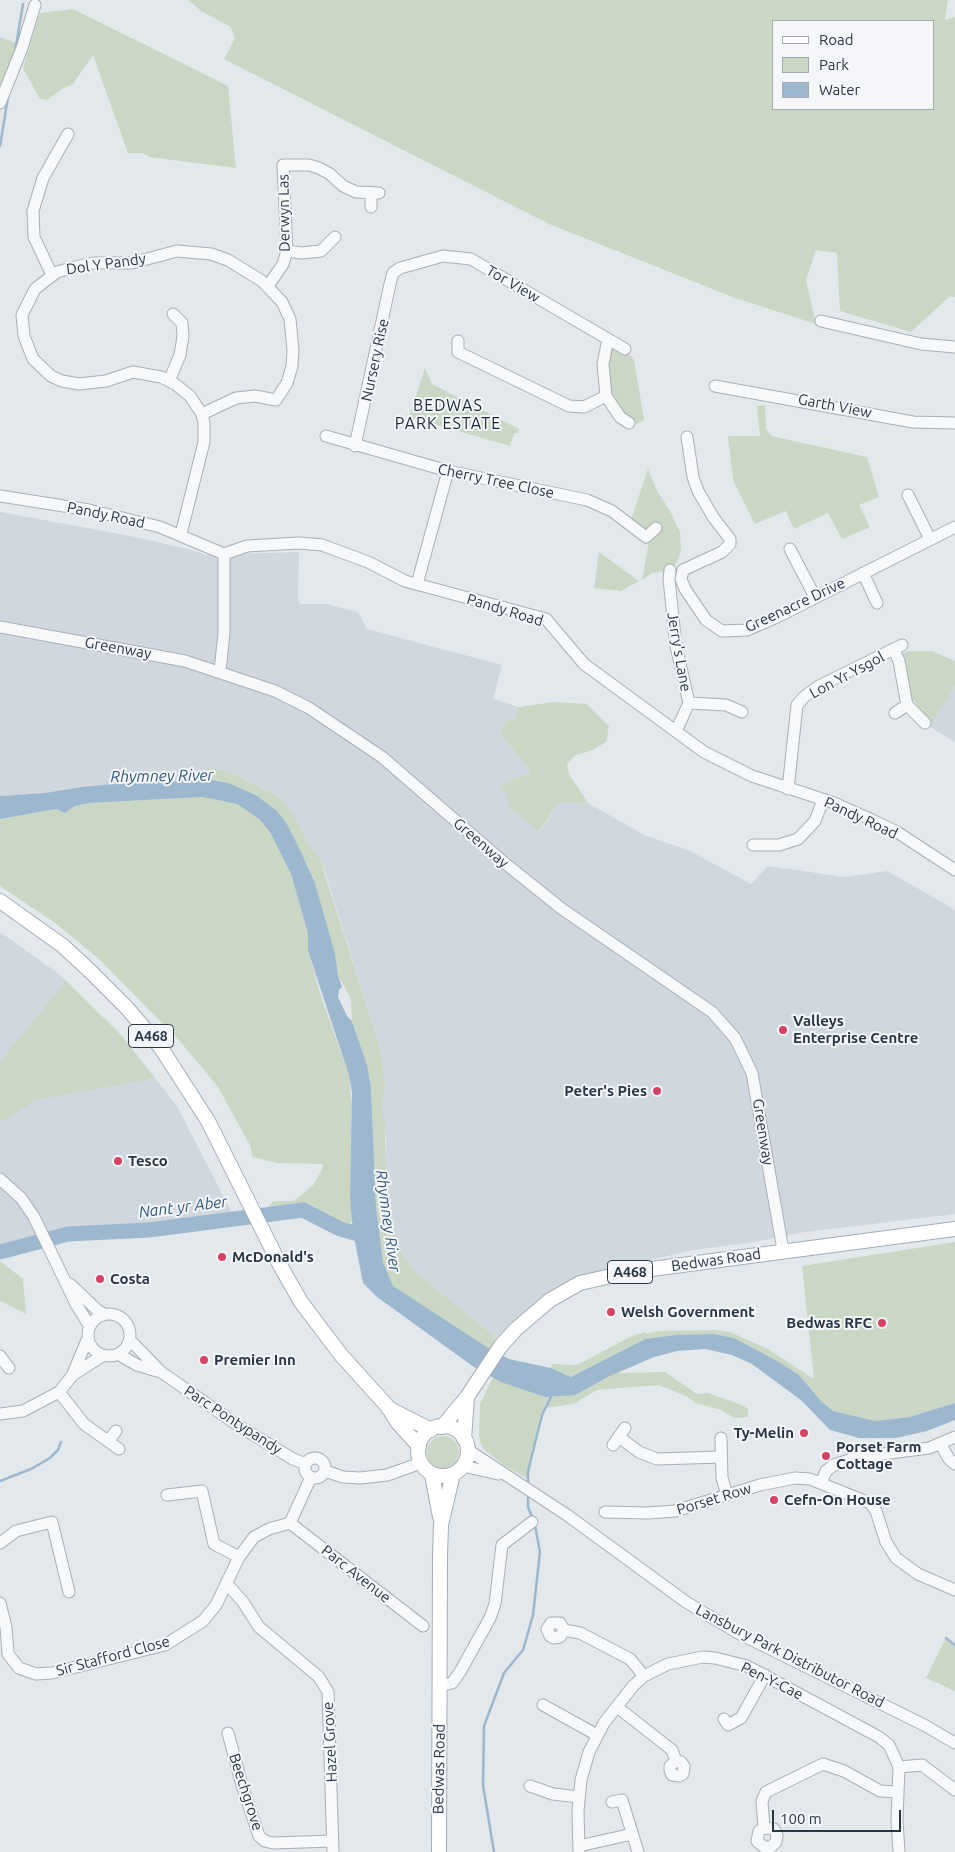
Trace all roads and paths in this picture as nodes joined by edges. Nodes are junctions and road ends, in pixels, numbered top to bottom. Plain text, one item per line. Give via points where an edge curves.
1 (35, 5) dead end
2 (0, 104) edge
3 (68, 134) dead end
4 (60, 147) junction
5 (71, 153) dead end
6 (371, 207) dead end
7 (335, 237) dead end
8 (327, 247) junction
9 (287, 251) junction
10 (336, 256) dead end
11 (393, 273) joint
12 (52, 275) junction
13 (268, 286) junction
14 (173, 314) dead end
15 (821, 322) dead end
16 (608, 339) junction
17 (955, 347) edge
18 (625, 349) dead end
19 (446, 352) dead end
20 (169, 381) junction
21 (715, 386) dead end
22 (606, 396) junction
23 (202, 414) junction
24 (629, 423) dead end
25 (955, 423) edge
26 (326, 436) dead end
27 (687, 438) dead end
28 (355, 446) junction
29 (448, 471) junction
30 (908, 495) dead end
31 (0, 496) edge
32 (955, 526) edge
33 (656, 528) dead end
34 (181, 534) junction
35 (930, 539) junction
36 (790, 549) dead end
37 (224, 554) junction
38 (670, 570) dead end
39 (863, 573) junction
40 (417, 584) junction
41 (815, 597) junction
42 (878, 603) dead end
43 (0, 627) edge
44 (220, 672) junction
45 (689, 704) junction
46 (907, 705) junction
47 (742, 712) dead end
48 (895, 713) dead end
49 (925, 723) dead end
50 (676, 731) junction
51 (788, 789) junction
52 (822, 800) junction
53 (753, 845) dead end
54 (955, 870) edge
55 (0, 901) edge
56 (0, 1179) edge
57 (955, 1229) edge
58 (783, 1250) junction
59 (63, 1277) junction
60 (104, 1314) junction
61 (89, 1325) junction
62 (87, 1340) junction
63 (130, 1340) junction
64 (118, 1354) junction
65 (0, 1356) edge
66 (102, 1356) junction
67 (9, 1368) dead end
68 (161, 1372) junction
69 (72, 1376) junction
70 (59, 1392) junction
71 (467, 1397) junction
72 (388, 1407) junction
73 (0, 1414) edge
74 (437, 1428) junction
75 (116, 1431) dead end
76 (619, 1437) dead end
77 (955, 1437) edge
78 (721, 1438) dead end
79 (108, 1441) junction
80 (942, 1444) junction
81 (466, 1445) junction
82 (418, 1446) junction
83 (119, 1449) dead end
84 (721, 1457) junction
85 (421, 1463) junction
86 (306, 1464) junction
87 (955, 1464) edge
88 (458, 1470) junction
89 (325, 1471) junction
90 (432, 1474) junction
91 (508, 1476) junction
92 (311, 1477) junction
93 (822, 1482) junction
94 (167, 1495) dead end
95 (727, 1495) junction
96 (605, 1512) dead end
97 (532, 1522) dead end
98 (290, 1523) junction
99 (441, 1525) junction
100 (0, 1543) edge
101 (239, 1557) junction
102 (226, 1584) junction
103 (954, 1590) edge
104 (69, 1592) dead end
105 (0, 1603) edge
106 (423, 1626) dead end
107 (564, 1630) dead end
108 (765, 1675) junction
109 (644, 1676) junction
110 (440, 1686) junction
111 (543, 1705) dead end
112 (617, 1707) junction
113 (724, 1719) dead end
114 (228, 1733) dead end
115 (597, 1735) junction
116 (955, 1743) edge
117 (676, 1762) dead end
118 (899, 1768) junction
119 (530, 1786) dead end
120 (955, 1790) edge
121 (898, 1792) junction
122 (579, 1797) junction
123 (612, 1802) dead end
124 (764, 1828) dead end
125 (632, 1834) junction
126 (333, 1847) edge
127 (578, 1849) edge
128 (439, 1852) edge
129 (638, 1852) edge
130 (899, 1852) edge

1 - 2 street
3 - 4 street
4 - 5 street
4 - 12 street via 43,178 33,212 34,237
6 - 9 street, Derwyn Las via 375,194 356,192 319,168 283,160
7 - 8 street
8 - 9 street via 314,253
8 - 10 street
9 - 13 street, Derwyn Las via 283,264
11 - 16 street, Tor View via 443,256 471,259
11 - 28 street, Nursery Rise
12 - 13 street, Dol Y Pandy via 94,263 132,262 164,253 195,252 228,260
12 - 20 street, Dol Y Pandy via 34,289 22,315 27,348 40,368 62,381 79,384 106,381 133,372
13 - 23 street, Dol Y Pandy via 282,302 292,334 292,366 279,405 255,396 236,398
14 - 20 street via 182,323 184,336 180,356
15 - 17 street via 921,344
16 - 18 street, Tor View
16 - 22 street via 603,364
19 - 22 street via 458,346 569,406 584,407
20 - 23 street, Dol Y Pandy via 190,396
21 - 25 street, Garth View via 914,422
22 - 24 street via 620,417
23 - 34 street via 204,442
26 - 28 street, Cherry Tree Close
27 - 41 street, Greenacre Drive via 698,491 730,539 729,547 722,552 683,570 681,579 685,590 706,620 722,631 747,630
28 - 29 street, Cherry Tree Close
29 - 33 street, Cherry Tree Close via 587,500 612,511 646,537
29 - 40 street
30 - 35 street
31 - 34 street, Pandy Road via 114,516
32 - 35 street, Greenacre Drive
34 - 37 street, Pandy Road
35 - 39 street, Greenacre Drive
36 - 41 street
37 - 40 street, Pandy Road via 247,546 322,545
37 - 44 street via 224,633
38 - 45 street, Jerry's Lane via 668,579 676,646
39 - 41 street, Greenacre Drive
39 - 42 street
40 - 50 street, Pandy Road via 546,619 584,664
43 - 44 street, Greenway via 137,651
44 - 58 street, Greenway via 276,691 363,743 562,909 704,1006 724,1024 740,1045 752,1073
45 - 47 street via 726,705
45 - 50 street, Jerry's Lane
46 - 48 street
46 - 49 street
46 - 51 street, Lon Yr Ysgol via 898,648 819,686 797,705
50 - 51 street, Pandy Road via 729,766
51 - 52 street, Pandy Road
52 - 53 street via 815,822 798,839 779,845
52 - 54 street, Pandy Road via 897,832
55 - 72 main road, A468 via 63,946 118,997 152,1037 208,1121 301,1302 341,1355
56 - 59 street via 21,1198
57 - 58 main road, Bedwas Road / A468
58 - 71 main road, Bedwas Road / A468 via 629,1272 580,1283 540,1307 500,1347
59 - 60 street
59 - 61 street
60 - 61 street
60 - 63 street via 124,1319
61 - 62 street
62 - 66 street
62 - 69 street
63 - 64 street
63 - 68 street, Parc Pontypandy
64 - 66 street
64 - 68 street, Parc Pontypandy
65 - 67 street
66 - 69 street
68 - 86 street, Parc Pontypandy via 239,1426
69 - 70 street
70 - 73 street via 23,1411
70 - 79 street via 84,1424
71 - 74 main road, Bedwas Road / A468
71 - 81 main road, Bedwas Road / A468
72 - 74 main road, A468
72 - 82 main road, A468
74 - 81 main road, A468 via 455,1430
74 - 82 main road, A468 via 421,1439
75 - 79 street
76 - 84 street via 639,1452 657,1459
77 - 80 street
78 - 84 street
79 - 83 street
80 - 87 street
80 - 93 street via 855,1458 830,1467
81 - 88 main road, A468
81 - 91 street, Lansbury Park Distributor Road
82 - 85 main road
84 - 95 street
85 - 89 street via 387,1474 360,1478 342,1477
85 - 90 main road
86 - 89 street via 314,1458 320,1459
86 - 92 street via 306,1473
88 - 90 main road via 439,1476
88 - 91 street, Lansbury Park Distributor Road
88 - 99 main road
89 - 92 street via 321,1476
90 - 99 main road
91 - 116 street, Lansbury Park Distributor Road via 686,1602 746,1637
92 - 98 street
93 - 95 street, Porset Row via 794,1478
93 - 103 street, Porset Row via 870,1503 896,1558 918,1574
94 - 101 street via 202,1491 214,1544
95 - 96 street, Porset Row via 662,1513
97 - 110 street via 502,1545 495,1604 490,1618 460,1672 452,1682
98 - 101 street, Sir Stafford Close via 261,1532
98 - 106 street, Parc Avenue
99 - 110 main road, Bedwas Road
100 - 104 street via 16,1532 52,1522
101 - 102 street, Sir Stafford Close
102 - 105 street, Sir Stafford Close via 216,1605 203,1621 165,1645 44,1674 28,1672 12,1661
102 - 126 street, Hazel Grove via 243,1602 259,1627 319,1676 328,1692
107 - 109 street via 580,1633 622,1654
108 - 109 street, Pen-Y-Cae via 734,1662 703,1657 668,1664
108 - 113 street via 741,1718 728,1725
108 - 118 street, Pen-Y-Cae via 878,1737 889,1745
109 - 112 street, Pen-Y-Cae
110 - 128 main road, Bedwas Road
111 - 115 street
112 - 115 street, Pen-Y-Cae
112 - 117 street via 672,1750
114 - 126 street, Beechgrove via 259,1836 274,1843
115 - 122 street, Pen-Y-Cae via 585,1764
118 - 120 street via 922,1765 930,1768
118 - 121 street, Pen-Y-Cae
119 - 122 street via 553,1794
121 - 124 street via 880,1791 844,1771 823,1764 766,1792 762,1801
121 - 130 street, Pen-Y-Cae
122 - 127 street, Pen-Y-Cae
123 - 125 street via 622,1800
125 - 127 street
125 - 129 street

